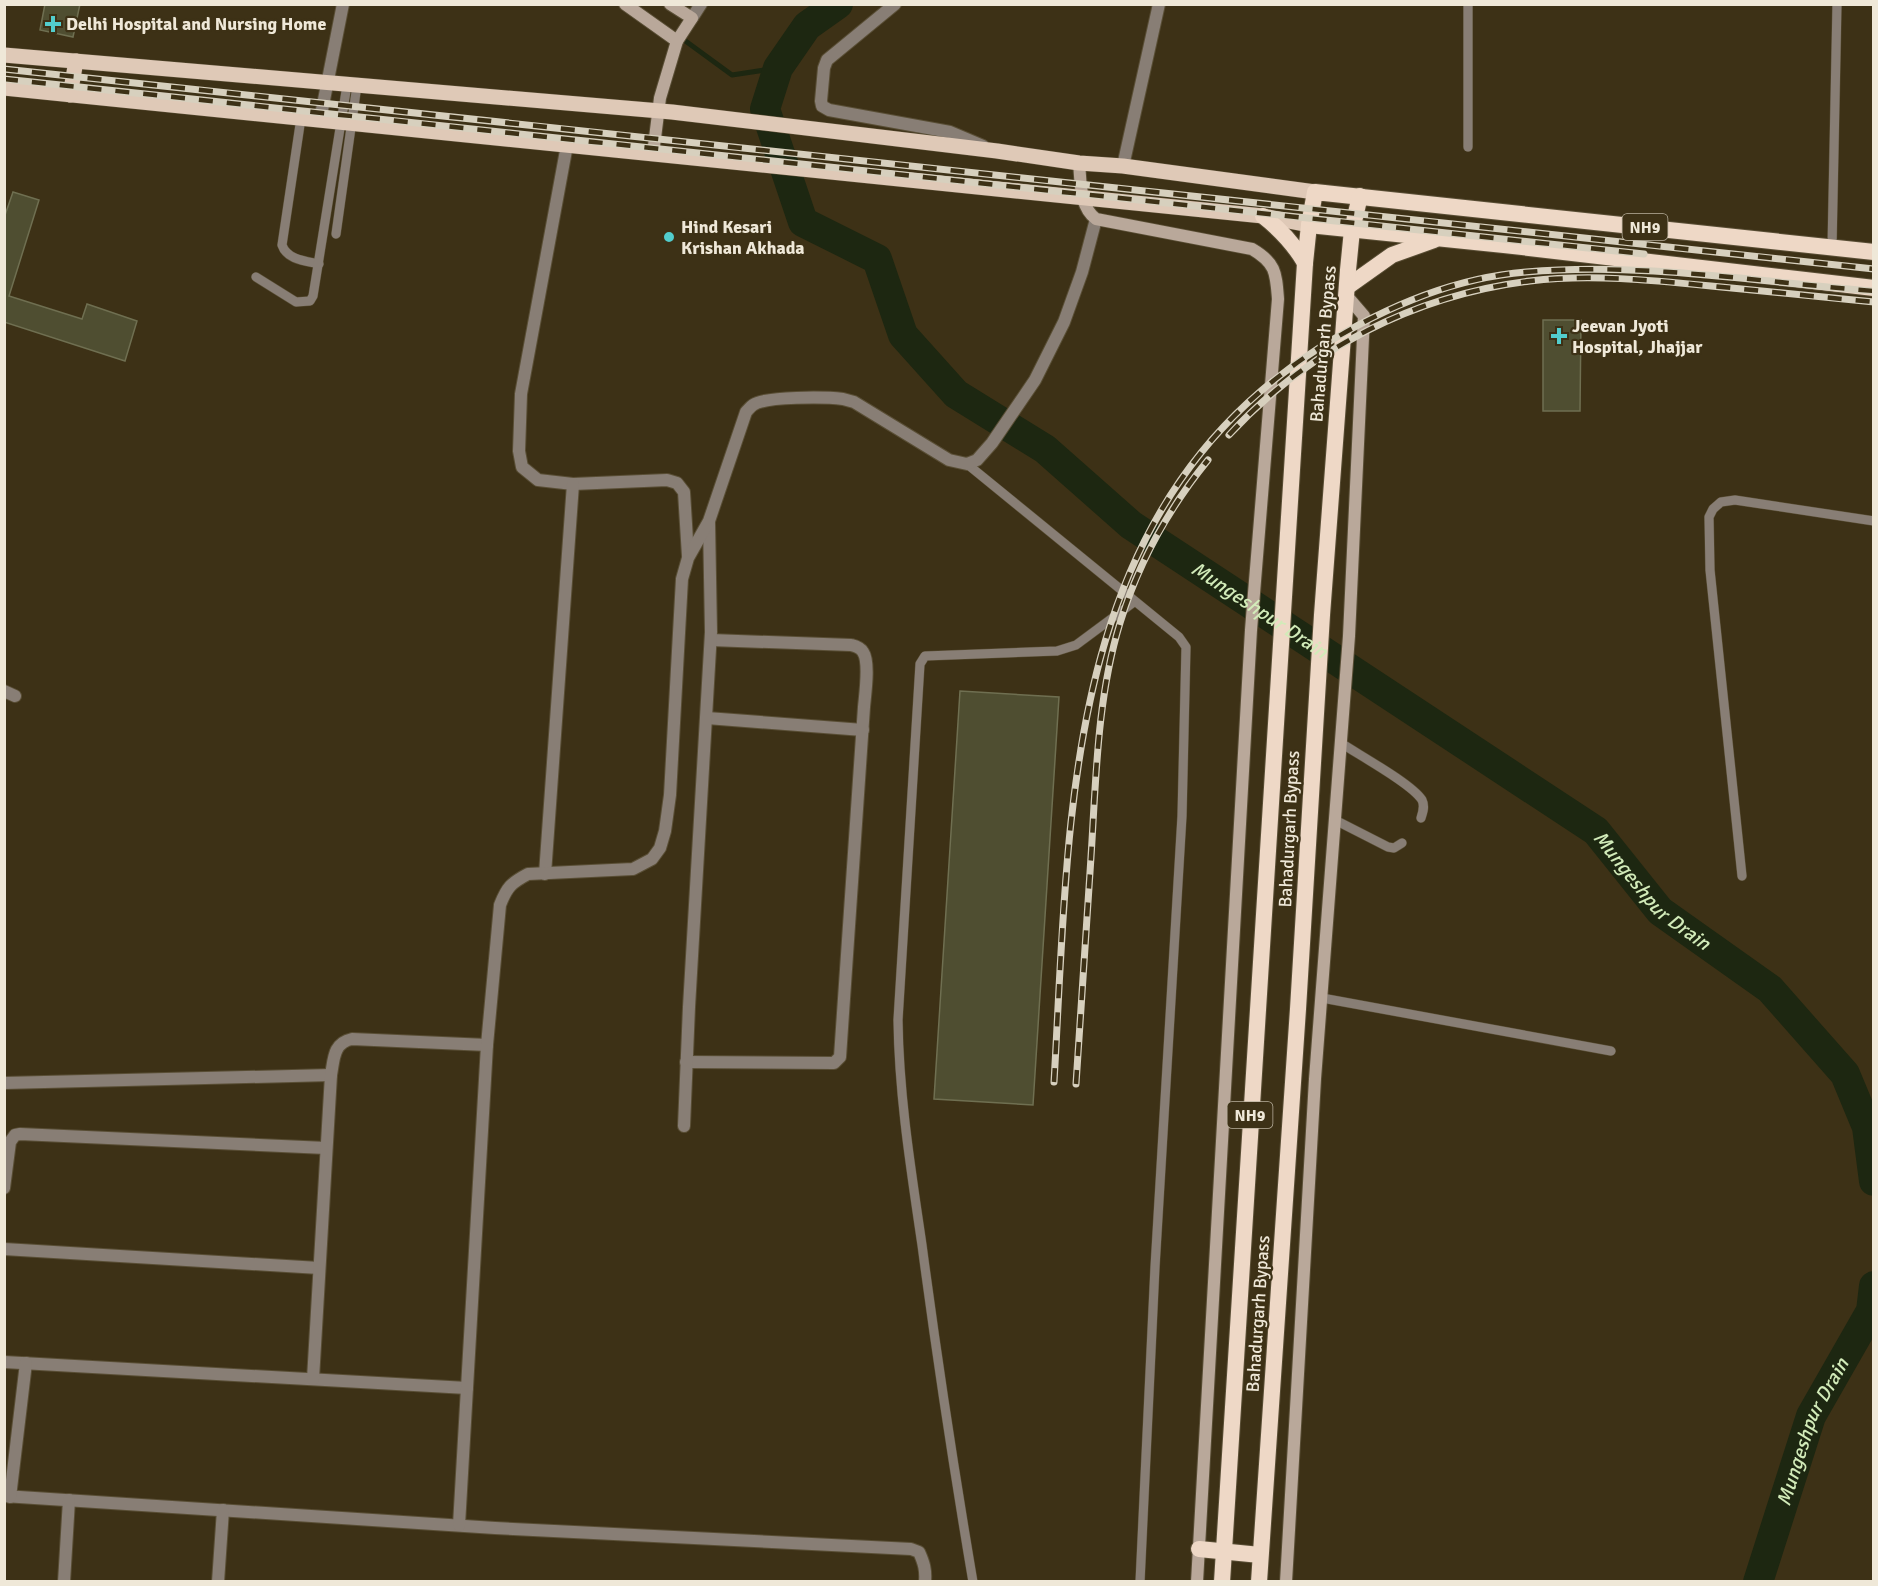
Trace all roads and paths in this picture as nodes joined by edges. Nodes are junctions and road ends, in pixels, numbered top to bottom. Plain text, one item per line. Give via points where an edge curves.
1 (342, 4) edge
2 (625, 4) edge
3 (670, 4) edge
4 (701, 4) edge
5 (895, 4) edge
6 (1158, 4) edge
7 (1468, 4) edge
8 (1837, 4) edge
9 (690, 22) junction
10 (677, 41) junction
11 (4, 55) edge
12 (76, 61) junction
13 (326, 84) junction
14 (352, 85) junction
15 (4, 88) edge
16 (70, 95) junction
17 (665, 111) junction
18 (301, 118) junction
19 (320, 120) junction
20 (346, 123) junction
21 (567, 145) junction
22 (1468, 147) dead end
23 (997, 151) junction
24 (657, 154) junction
25 (1079, 163) junction
26 (1123, 166) junction
27 (1316, 192) junction
28 (1360, 196) junction
29 (1083, 198) junction
30 (1263, 216) junction
31 (1096, 219) junction
32 (1309, 225) junction
33 (1352, 230) junction
34 (336, 234) dead end
35 (1438, 238) junction
36 (1832, 247) junction
37 (1874, 252) edge
38 (1305, 263) junction
39 (319, 264) junction
40 (256, 278) dead end
41 (1874, 288) edge
42 (1347, 291) junction
43 (967, 464) junction
44 (573, 484) junction
45 (709, 521) junction
46 (1874, 521) edge
47 (688, 558) junction
48 (1134, 602) junction
49 (711, 640) junction
50 (706, 718) junction
51 (863, 730) junction
52 (1341, 743) junction
53 (1421, 818) dead end
54 (1335, 820) junction
55 (1401, 843) dead end
56 (545, 874) junction
57 (1742, 876) dead end
58 (1322, 998) junction
59 (487, 1045) junction
60 (1611, 1051) dead end
61 (686, 1062) junction
62 (331, 1076) junction
63 (4, 1083) edge
64 (684, 1126) dead end
65 (326, 1148) junction
66 (4, 1188) edge
67 (4, 1249) edge
68 (319, 1268) junction
69 (4, 1362) edge
70 (26, 1363) junction
71 (313, 1379) junction
72 (467, 1388) junction
73 (7, 1496) edge
74 (69, 1500) junction
75 (223, 1510) junction
76 (459, 1525) junction
77 (1199, 1549) junction
78 (1224, 1551) junction
79 (1260, 1555) junction
80 (64, 1581) edge
81 (218, 1581) edge
82 (925, 1581) edge
83 (973, 1581) edge
84 (1140, 1581) edge
85 (1197, 1581) edge
86 (1222, 1581) edge
87 (1259, 1581) edge
88 (1286, 1581) edge

1 - 13 street
2 - 10 main road
3 - 9 main road
4 - 9 street
5 - 23 street via 827,60 822,106 829,111 950,132
6 - 26 street
7 - 22 lane
8 - 36 lane
9 - 10 main road
10 - 17 main road via 660,98
11 - 12 main road
12 - 13 main road
12 - 16 main road
13 - 14 main road
13 - 19 street
14 - 17 main road
14 - 20 lane
15 - 16 main road
16 - 18 main road
17 - 23 main road
17 - 24 main road
18 - 19 main road
18 - 39 lane via 282,245 290,256
19 - 20 main road
20 - 21 main road
20 - 34 lane
20 - 39 lane
21 - 24 main road
21 - 44 street via 521,394 519,451 522,467 538,480
23 - 25 main road
24 - 29 main road
25 - 26 main road
25 - 29 main road
26 - 27 main road
27 - 28 highway, NH9
27 - 32 highway, Bahadurgarh Bypass / NH9
28 - 33 highway, Bahadurgarh Bypass
28 - 36 highway, NH9
29 - 30 main road
29 - 31 main road
30 - 32 main road
30 - 38 highway via 1284,233
31 - 43 street via 1064,322 1035,380 992,442 977,460
31 - 77 main road via 1252,249 1265,256 1276,272 1278,299 1251,630
32 - 33 highway
32 - 38 highway, Bahadurgarh Bypass / NH9
33 - 35 highway, NH9
33 - 42 highway, Bahadurgarh Bypass / NH9
35 - 41 highway, NH9
35 - 42 highway via 1392,255
36 - 37 highway, NH9
38 - 78 highway, Bahadurgarh Bypass / NH9
39 - 40 lane via 310,301 296,302
42 - 52 main road via 1364,316
42 - 79 highway, Bahadurgarh Bypass / NH9
43 - 45 street via 949,460 854,402 832,398 770,400 754,404 746,412
43 - 48 lane
44 - 47 street via 667,480 677,483 684,492
44 - 56 street
45 - 47 street
45 - 49 street
46 - 57 lane via 1734,500 1721,502 1709,517 1710,570
47 - 56 street via 682,579 670,795 660,848 652,859 633,868
48 - 83 lane via 1069,648 925,656 918,671 898,1020 899,1065 931,1314
48 - 84 lane via 1179,637 1186,654 1182,816
49 - 50 street
49 - 51 street via 859,648 866,661
50 - 51 street
50 - 61 street
51 - 61 street via 840,1057 834,1063
52 - 53 lane via 1413,790 1423,802
52 - 54 main road
54 - 55 lane via 1388,847
54 - 58 main road
56 - 59 street via 528,874 513,882 504,893
58 - 60 lane
58 - 88 main road
59 - 62 street via 352,1039 338,1045
59 - 72 street
61 - 64 street
62 - 63 street
62 - 65 street
65 - 66 street via 20,1134 10,1142
65 - 68 street
67 - 68 street
68 - 71 street
69 - 70 street
70 - 71 street
70 - 73 street
71 - 72 street
72 - 76 street
73 - 74 street
74 - 75 street
74 - 80 street
75 - 76 street
75 - 81 street
76 - 82 street via 911,1549 919,1552 923,1560
77 - 78 highway
77 - 85 main road
78 - 79 highway
78 - 86 highway, Bahadurgarh Bypass / NH9
79 - 87 highway, Bahadurgarh Bypass / NH9

